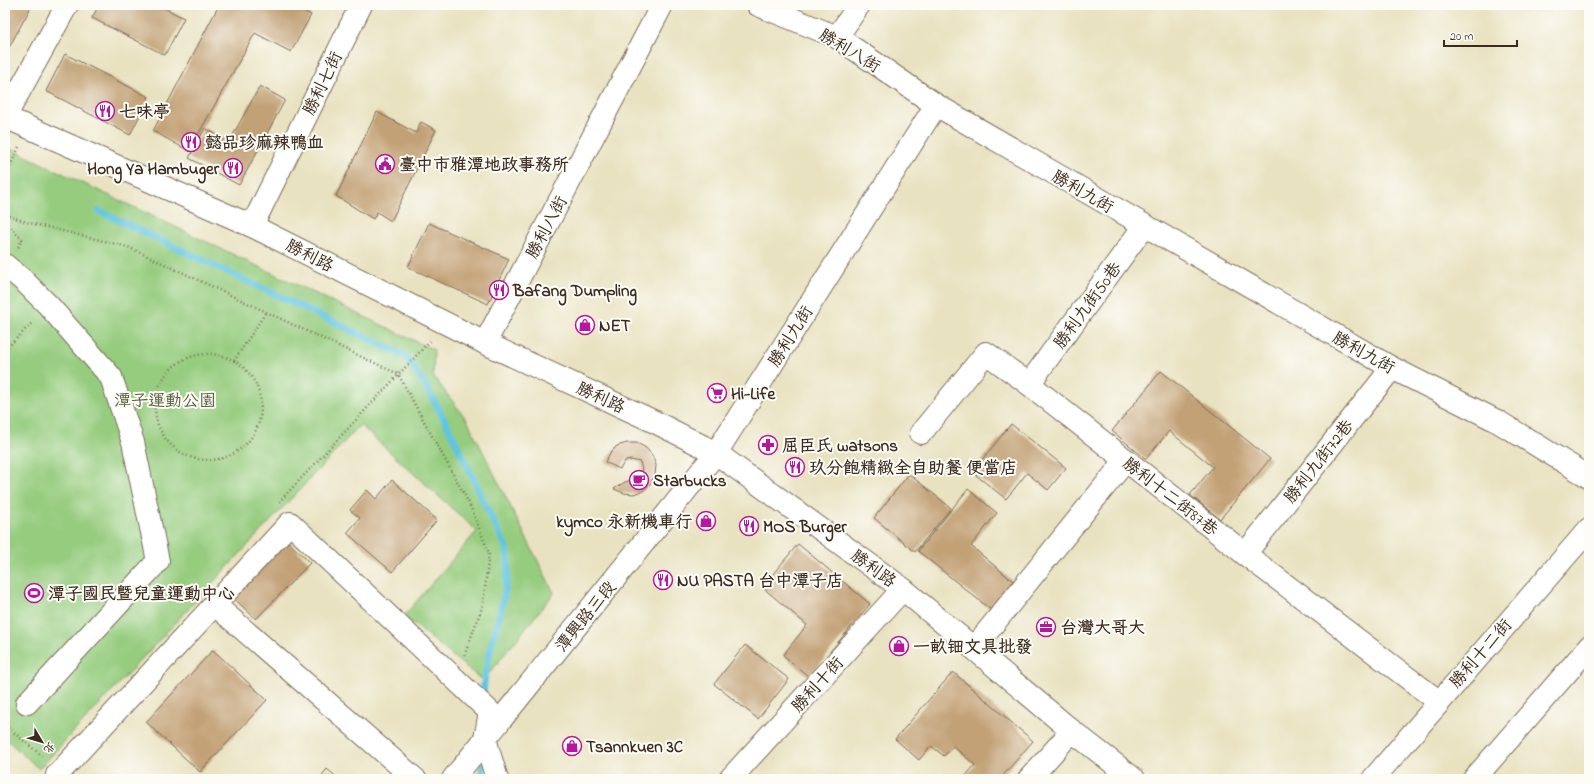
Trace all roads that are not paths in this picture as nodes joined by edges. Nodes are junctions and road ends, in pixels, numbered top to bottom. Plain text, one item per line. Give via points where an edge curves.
1 (67, 5) edge
2 (361, 5) edge
3 (662, 5) edge
4 (758, 5) edge
5 (859, 5) edge
6 (837, 38) junction
7 (936, 105) junction
8 (5, 117) edge
9 (252, 226) junction
10 (1144, 226) junction
11 (5, 265) edge
12 (485, 343) junction
13 (1392, 368) junction
14 (1030, 384) junction
15 (921, 433) dead end
16 (716, 453) junction
17 (1126, 460) junction
18 (1589, 478) edge
19 (1589, 529) edge
20 (1245, 554) junction
21 (903, 589) junction
22 (214, 604) junction
23 (1589, 647) edge
24 (974, 648) junction
25 (1438, 701) junction
26 (27, 703) dead end
27 (1072, 730) junction
28 (479, 746) junction
29 (56, 779) edge
30 (415, 779) edge
31 (452, 779) edge
32 (497, 779) edge
33 (730, 779) edge
34 (1029, 779) edge
35 (1134, 779) edge
36 (1372, 779) edge
37 (1474, 779) edge

1 - 8 street
2 - 9 street, 勝利七街
3 - 12 street, 勝利八街
4 - 6 street, 勝利八街
5 - 6 street
6 - 7 street, 勝利八街
7 - 10 street, 勝利九街
7 - 16 street, 勝利九街
8 - 9 street, 勝利路
9 - 12 street, 勝利路
10 - 13 street, 勝利九街
10 - 14 street, 勝利九街50巷
11 - 26 street via 49,306 111,377 133,442 158,561
12 - 16 street, 勝利路 via 656,422
13 - 18 street, 勝利九街 via 1497,421
13 - 20 street, 勝利九街72巷
14 - 15 street, 勝利十二街87巷 via 986,354
14 - 17 street, 勝利十二街87巷
16 - 21 street, 勝利路
16 - 28 street, 潭興路三段
17 - 20 street, 勝利十二街87巷
17 - 24 street
19 - 25 street, 勝利十二街
20 - 25 street, 勝利十二街87巷
21 - 24 street, 勝利路
21 - 33 street, 勝利十街
22 - 28 street via 290,523 490,712
22 - 29 street
22 - 30 street
23 - 37 street
24 - 27 street, 勝利路
25 - 36 street, 勝利十二街
27 - 34 street
27 - 35 street, 勝利路
28 - 31 street, 潭興路三段
28 - 32 street

